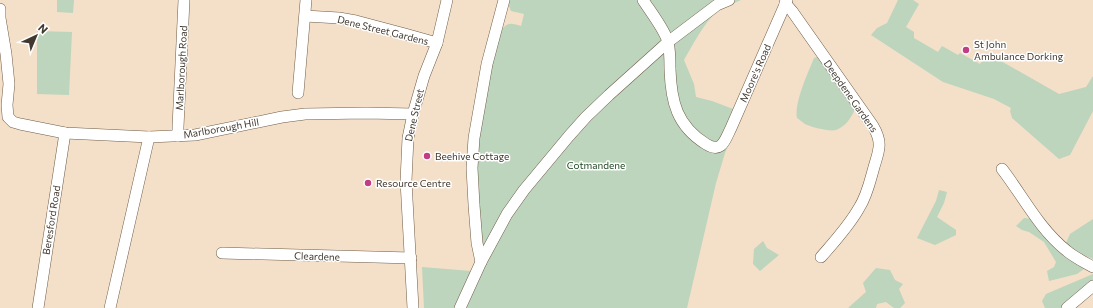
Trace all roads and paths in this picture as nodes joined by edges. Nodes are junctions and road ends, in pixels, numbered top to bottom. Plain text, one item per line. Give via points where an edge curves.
1 (184, 0) edge
2 (306, 0) edge
3 (447, 0) edge
4 (504, 0) edge
5 (643, 0) edge
6 (729, 0) edge
7 (786, 2) edge
8 (715, 3) edge
9 (0, 9) edge
10 (305, 16) junction
11 (668, 42) junction
12 (437, 43) junction
13 (298, 93) dead end
14 (413, 114) junction
15 (65, 133) junction
16 (178, 136) junction
17 (149, 137) junction
18 (1002, 169) dead end
19 (222, 253) dead end
20 (821, 257) dead end
21 (411, 258) junction
22 (481, 262) junction
23 (1093, 267) edge
24 (1093, 286) edge
25 (38, 308) edge
26 (110, 308) edge
27 (413, 308) edge
28 (460, 308) edge
29 (1067, 308) edge

1 - 16 street, Marlborough Road
2 - 10 street
3 - 12 street, Dene Street
4 - 22 street via 487,64 474,138 474,205
5 - 11 street
6 - 8 street
7 - 11 street, Moore's Road via 731,128 722,146 717,148 710,147 692,134 676,109 670,86
7 - 20 street, Deepdene Gardens via 879,135 880,148 867,192 835,242
8 - 11 street
9 - 15 street, Marlborough Hill via 9,84 8,117 20,124
10 - 12 street, Dene Street Gardens via 356,21
10 - 13 street
11 - 22 street via 609,95 569,136 507,214
12 - 14 street, Dene Street
14 - 16 street, Marlborough Hill via 305,114 196,135
14 - 21 street, Dene Street via 408,138 406,181
15 - 17 street, Marlborough Hill
15 - 25 street, Beresford Road
16 - 17 street, Marlborough Hill
17 - 26 street
18 - 23 street via 1030,210 1058,244
19 - 21 street, Cleardene
21 - 27 street, Dene Street
22 - 28 street
24 - 29 street

